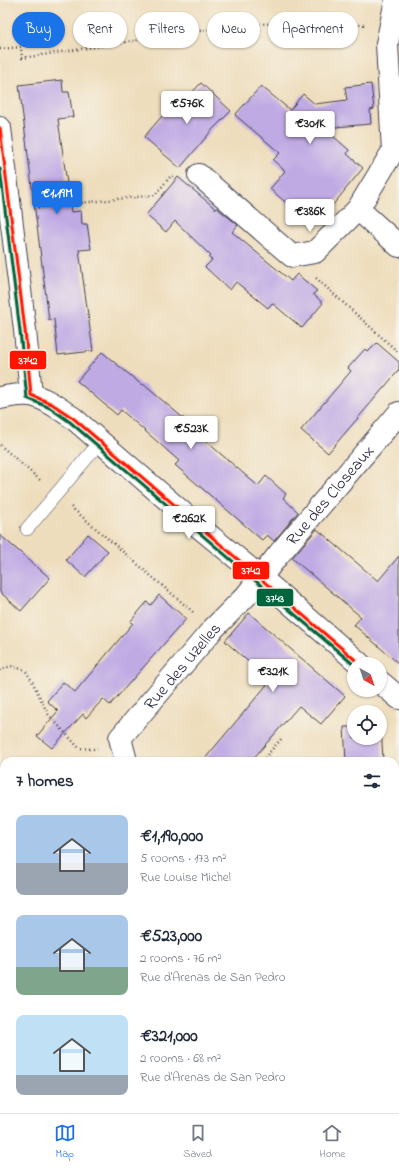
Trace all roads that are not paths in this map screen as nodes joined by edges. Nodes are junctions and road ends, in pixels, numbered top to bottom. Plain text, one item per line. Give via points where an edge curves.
1 (396, 0) edge
2 (0, 128) edge
3 (199, 175) road end
4 (358, 209) junction
5 (399, 246) edge
6 (31, 395) junction
7 (0, 398) edge
8 (399, 413) edge
9 (100, 441) junction
10 (27, 529) dead end
11 (260, 577) junction
12 (352, 657) edge
13 (387, 688) edge
14 (399, 698) edge
15 (125, 757) edge

1 - 4 street via 387,44 393,150
2 - 6 street
3 - 4 street via 292,256 315,252
4 - 5 street
6 - 7 street
6 - 9 street via 52,404
8 - 11 street, Rue des Closeaux
9 - 10 lane
9 - 11 street
11 - 12 street
11 - 15 street, Rue des Uzelles via 120,738
13 - 14 street

